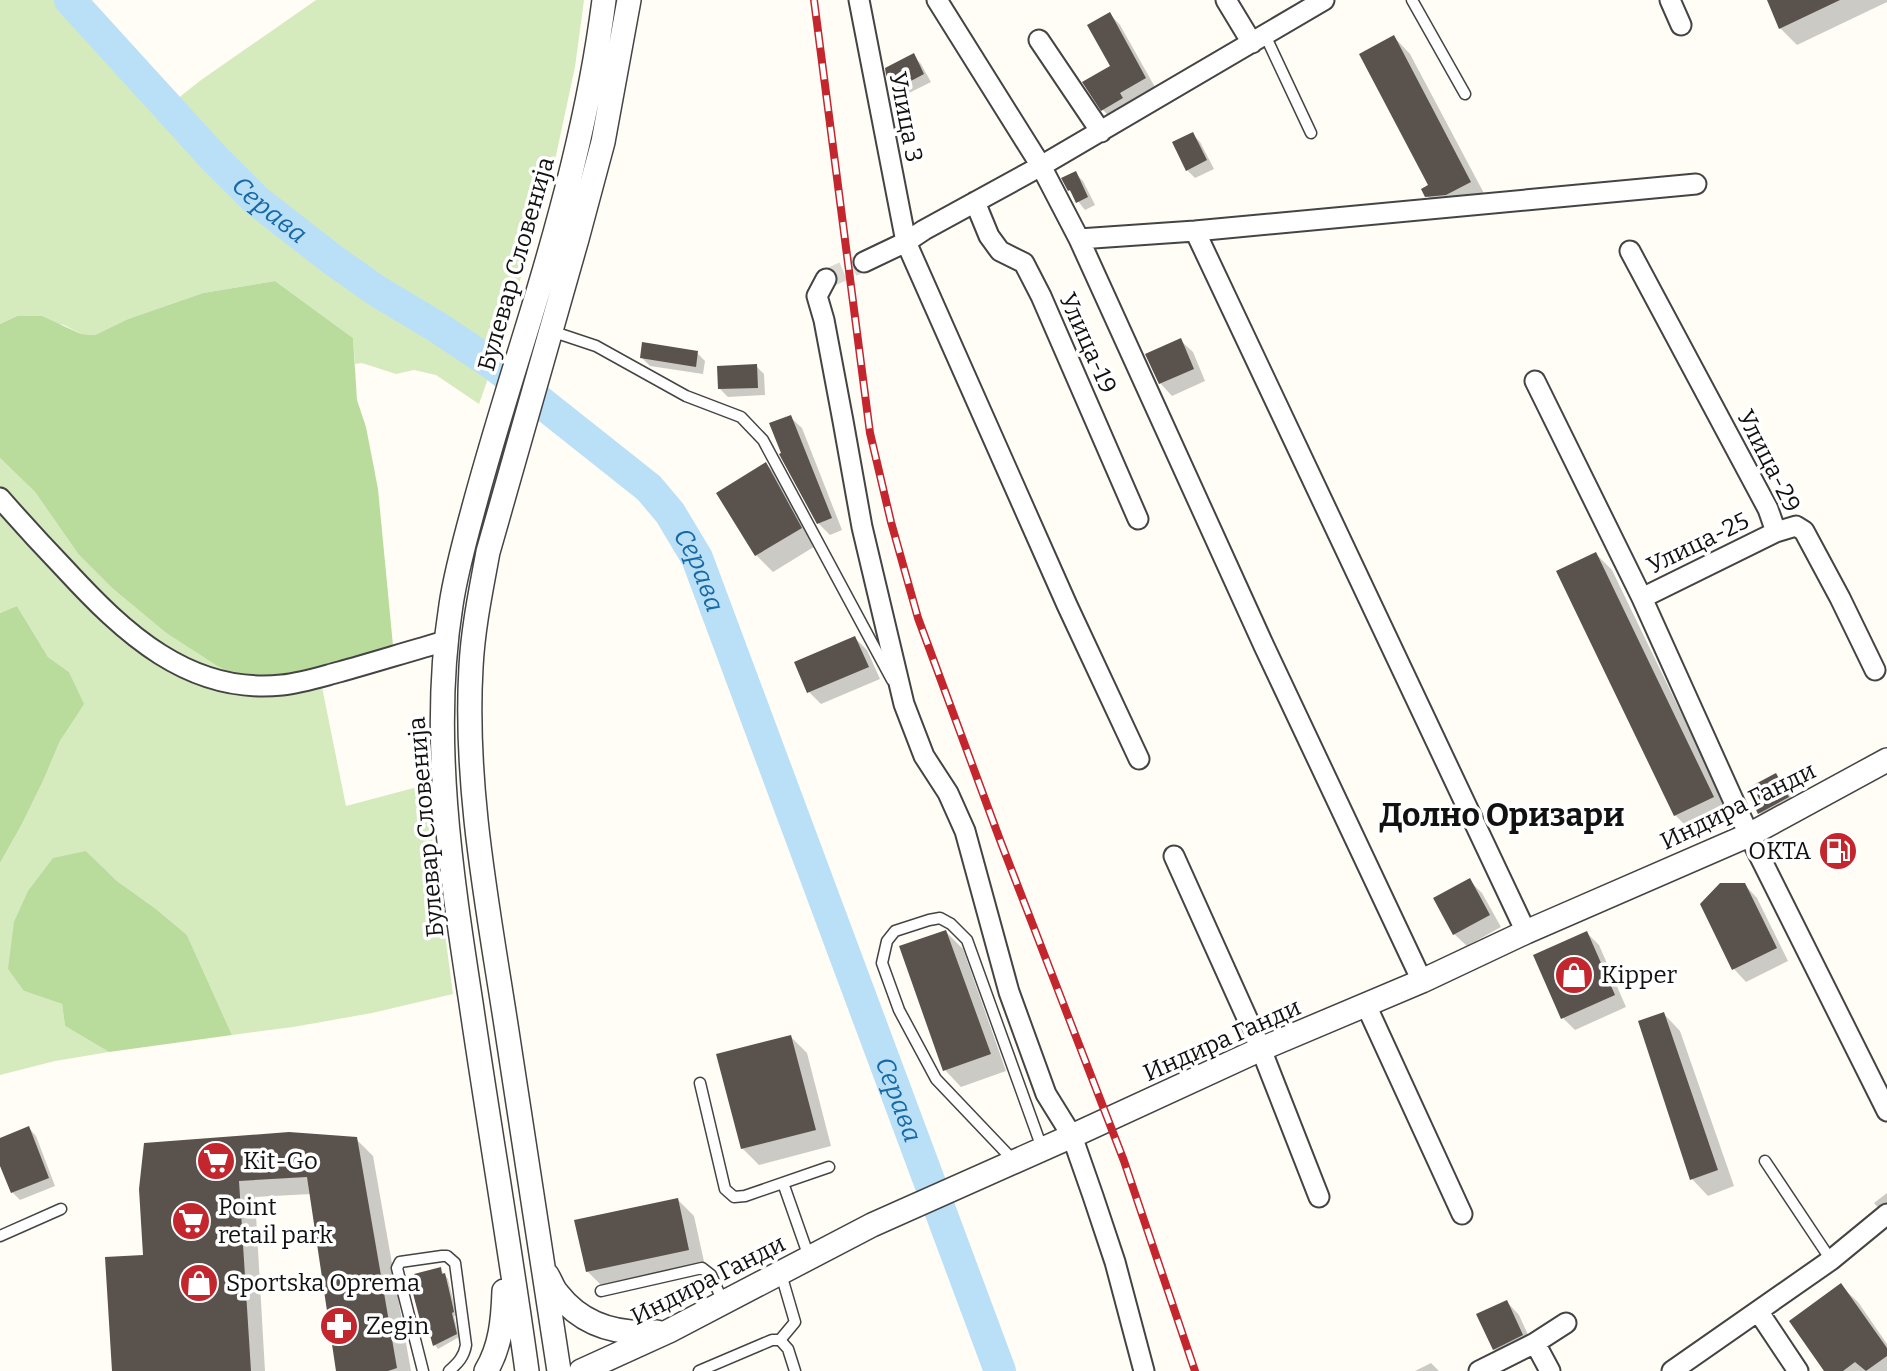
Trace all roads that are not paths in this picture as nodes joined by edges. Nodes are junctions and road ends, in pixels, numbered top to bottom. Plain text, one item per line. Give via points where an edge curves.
1 (604, 0) edge
2 (629, 0) edge
3 (859, 0) edge
4 (937, 0) edge
5 (1226, 0) edge
6 (1324, 0) edge
7 (1412, 0) edge
8 (1670, 0) edge
9 (1681, 25) dead end
10 (1258, 39) junction
11 (1039, 40) dead end
12 (1465, 94) dead end
13 (1101, 132) junction
14 (1311, 133) dead end
15 (1041, 166) junction
16 (1696, 184) dead end
17 (975, 202) junction
18 (1195, 231) junction
19 (1079, 239) junction
20 (906, 242) junction
21 (1630, 251) dead end
22 (864, 262) tunnel mouth
23 (826, 279) dead end
24 (551, 331) junction
25 (1535, 381) dead end
26 (0, 498) edge
27 (1138, 519) dead end
28 (1776, 532) junction
29 (1642, 598) junction
30 (446, 641) junction
31 (1875, 670) dead end
32 (904, 704) junction
33 (1139, 758) dead end
34 (1887, 760) edge
35 (1749, 835) junction
36 (1174, 856) dead end
37 (1526, 932) junction
38 (1422, 981) junction
39 (1366, 1005) junction
40 (1261, 1049) junction
41 (700, 1083) dead end
42 (1887, 1111) edge
43 (1072, 1136) junction
44 (1042, 1149) junction
45 (1014, 1161) junction
46 (1765, 1161) dead end
47 (829, 1167) dead end
48 (783, 1183) junction
49 (1319, 1197) dead end
50 (61, 1209) dead end
51 (1462, 1214) dead end
52 (1887, 1214) edge
53 (0, 1236) edge
54 (506, 1238) junction
55 (810, 1257) junction
56 (1830, 1260) junction
57 (543, 1266) junction
58 (780, 1273) junction
59 (601, 1291) dead end
60 (723, 1302) junction
61 (1758, 1311) junction
62 (1566, 1323) dead end
63 (669, 1331) junction
64 (780, 1340) junction
65 (1535, 1343) junction
66 (1680, 1369) edge
67 (423, 1371) edge
68 (449, 1371) edge
69 (486, 1371) edge
70 (527, 1371) edge
71 (559, 1371) edge
72 (581, 1371) edge
73 (625, 1371) edge
74 (699, 1371) edge
75 (795, 1371) edge
76 (1144, 1371) edge
77 (1479, 1371) edge
78 (1550, 1371) edge
79 (1798, 1371) edge

1 - 30 street, Булевар Словенија via 573,159 464,543
2 - 24 street, Булевар Словенија via 603,142
3 - 20 street, Улица 3
4 - 15 street
5 - 10 street
6 - 10 street
7 - 12 lane
8 - 9 street
10 - 13 street
10 - 14 lane
11 - 13 street
13 - 15 street
15 - 17 street
15 - 19 street
16 - 18 street
17 - 20 street
17 - 27 street, Улица-19 via 989,236 1000,251 1024,264 1041,296
18 - 19 street
18 - 37 street
19 - 38 street
20 - 22 street
20 - 33 street, Улица 3
21 - 28 street, Улица-29 via 1768,509
23 - 32 street via 817,296 862,527
24 - 32 lane via 596,346 685,396 741,417 763,440
24 - 57 street, Булевар Словенија via 488,552 474,632 470,701 473,793
25 - 29 street
26 - 30 street via 124,629 158,654 205,677 228,684 281,685
28 - 29 street, Улица-25
28 - 31 street, Улица-29 via 1796,526 1804,531
29 - 35 street
30 - 54 street, Булевар Словенија via 442,734 450,846
32 - 43 street via 924,756 965,831 1009,992 1046,1094
34 - 35 street, Индира Ганди
35 - 37 street, Индира Ганди
35 - 42 street
36 - 40 street
37 - 38 street, Индира Ганди
38 - 39 street, Индира Ганди
39 - 40 street, Индира Ганди
39 - 51 street
40 - 43 street, Индира Ганди
40 - 49 street
41 - 48 lane via 725,1189 734,1197 744,1196
43 - 44 street, Индира Ганди
43 - 76 street via 1115,1262
44 - 45 street, Индира Ганди
44 - 45 lane via 967,940 940,918 895,931 887,941 882,963 899,1010 936,1079
45 - 55 street, Индира Ганди
46 - 56 lane
47 - 48 lane
48 - 55 lane
50 - 53 lane
52 - 56 street
54 - 69 street via 503,1321
54 - 70 street, Булевар Словенија
55 - 58 street, Индира Ганди
56 - 61 street
57 - 63 street via 557,1294 579,1315 607,1329
57 - 71 street, Булевар Словенија
58 - 60 street, Индира Ганди
58 - 64 lane via 795,1322
59 - 60 lane via 702,1268 711,1275
60 - 63 street, Индира Ганди
61 - 66 street
61 - 79 street
62 - 65 street
63 - 72 street, Индира Ганди
63 - 73 street
64 - 74 lane
64 - 75 lane
65 - 77 street
65 - 78 street
67 - 68 lane via 397,1268 400,1262 447,1256 455,1263 466,1345 460,1362

